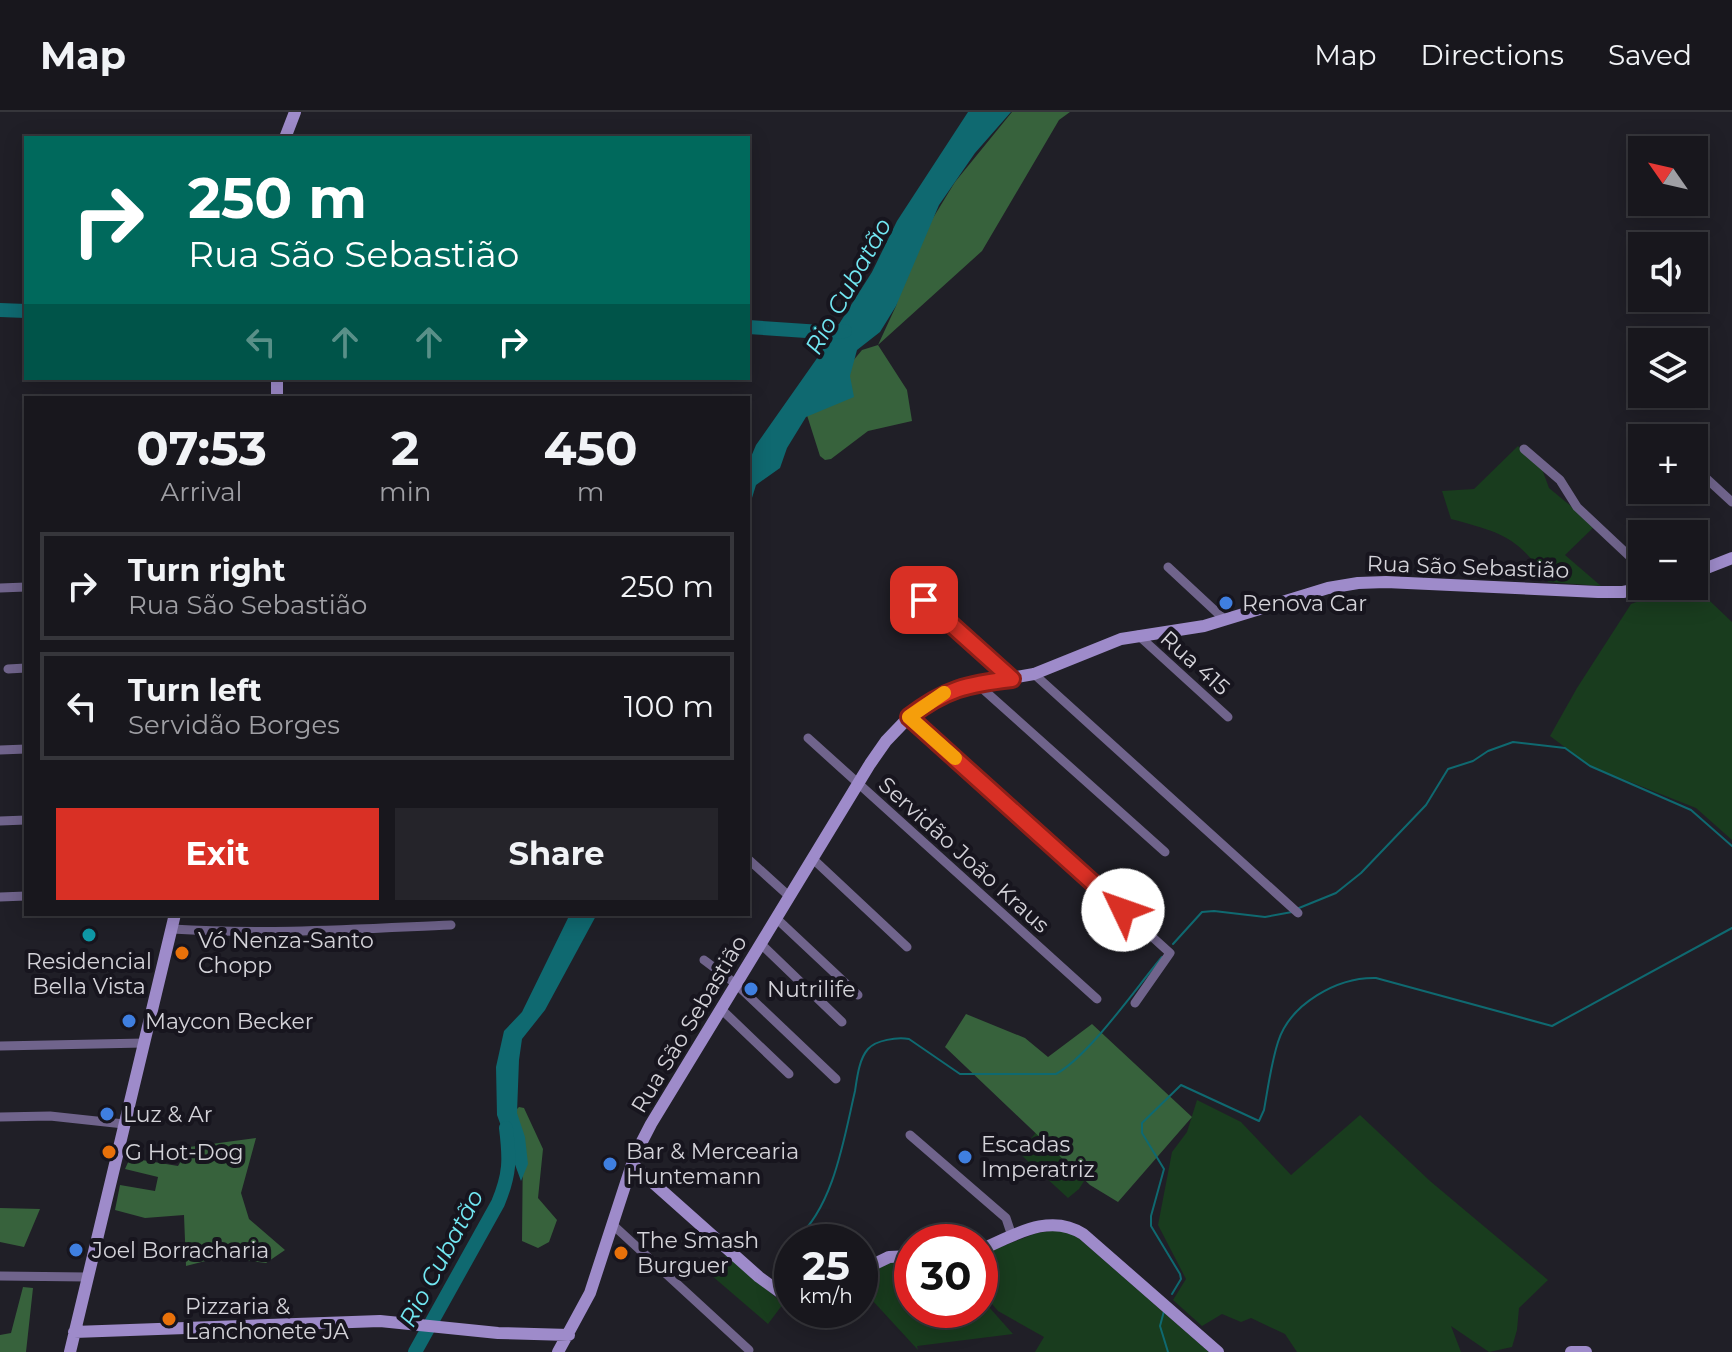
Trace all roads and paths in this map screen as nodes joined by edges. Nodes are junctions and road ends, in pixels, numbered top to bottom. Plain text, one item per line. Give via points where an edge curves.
1 (295, 112) edge
2 (286, 136) edge
3 (1524, 449) dead end
4 (1708, 480) edge
5 (1717, 481) dead end
6 (1732, 494) edge
7 (1732, 502) edge
8 (1628, 555) edge
9 (1732, 558) edge
10 (1168, 567) dead end
11 (1708, 567) edge
12 (902, 580) dead end
13 (24, 587) edge
14 (0, 588) edge
15 (1628, 591) edge
16 (1225, 620) junction
17 (1138, 635) junction
18 (24, 668) edge
19 (8, 669) dead end
20 (1034, 674) junction
21 (1012, 679) junction
22 (976, 683) junction
23 (909, 717) junction
24 (1228, 717) dead end
25 (808, 738) dead end
26 (24, 749) edge
27 (0, 750) edge
28 (857, 784) junction
29 (24, 820) edge
30 (0, 821) edge
31 (1165, 852) dead end
32 (813, 859) junction
33 (750, 861) edge
34 (24, 896) edge
35 (0, 897) edge
36 (790, 897) junction
37 (1298, 913) dead end
38 (175, 916) edge
39 (777, 919) junction
40 (451, 925) dead end
41 (172, 929) junction
42 (761, 944) junction
43 (907, 947) dead end
44 (704, 960) dead end
45 (736, 984) junction
46 (858, 995) dead end
47 (1097, 999) dead end
48 (1135, 1003) dead end
49 (721, 1009) junction
50 (842, 1022) dead end
51 (144, 1043) junction
52 (0, 1046) edge
53 (789, 1074) dead end
54 (836, 1079) dead end
55 (0, 1117) edge
56 (124, 1124) junction
57 (910, 1135) dead end
58 (632, 1164) junction
59 (613, 1225) junction
60 (1012, 1236) junction
61 (998, 1242) edge
62 (0, 1276) edge
63 (87, 1277) junction
64 (774, 1288) edge
65 (74, 1332) junction
66 (569, 1335) junction
67 (749, 1350) dead end
68 (70, 1352) edge
69 (558, 1352) edge
70 (1218, 1352) edge
71 (1571, 1352) edge
72 (1586, 1352) edge

1 - 2 main road
3 - 8 street
4 - 7 street
5 - 6 street
9 - 11 main road
10 - 16 street
12 - 21 street
13 - 14 street
15 - 16 main road, Rua São Sebastião via 1358,583
16 - 17 main road, Rua São Sebastião
17 - 20 main road, Rua São Sebastião
17 - 24 street, Rua 415
18 - 19 street
20 - 21 main road, Rua São Sebastião
20 - 37 street
21 - 22 main road, Rua São Sebastião
22 - 23 main road, Rua São Sebastião via 948,691
22 - 31 street
23 - 28 main road, Rua São Sebastião
23 - 48 street via 1170,953
25 - 28 street, Servidão João Kraus
26 - 27 street
28 - 32 main road, Rua São Sebastião
28 - 47 street, Servidão João Kraus
29 - 30 street
32 - 36 main road, Rua São Sebastião
32 - 43 street
33 - 36 street
34 - 35 street
36 - 39 main road, Rua São Sebastião
38 - 41 main road
39 - 42 main road, Rua São Sebastião
39 - 46 street
40 - 41 street
41 - 51 main road
42 - 45 main road, Rua São Sebastião
42 - 50 street
44 - 45 street
45 - 49 main road, Rua São Sebastião
45 - 54 street
49 - 53 street
49 - 58 main road, Rua São Sebastião
51 - 52 street
51 - 56 main road
55 - 56 street
56 - 63 main road
57 - 60 street via 1006,1218
58 - 59 main road, Rua São Sebastião
58 - 64 main road
59 - 66 main road, Rua São Sebastião
59 - 67 street
60 - 61 main road
60 - 70 main road via 1050,1224 1078,1230
62 - 63 street
63 - 65 main road
65 - 66 main road via 393,1322
65 - 68 main road
66 - 69 main road, Rua São Sebastião
71 - 72 main road

